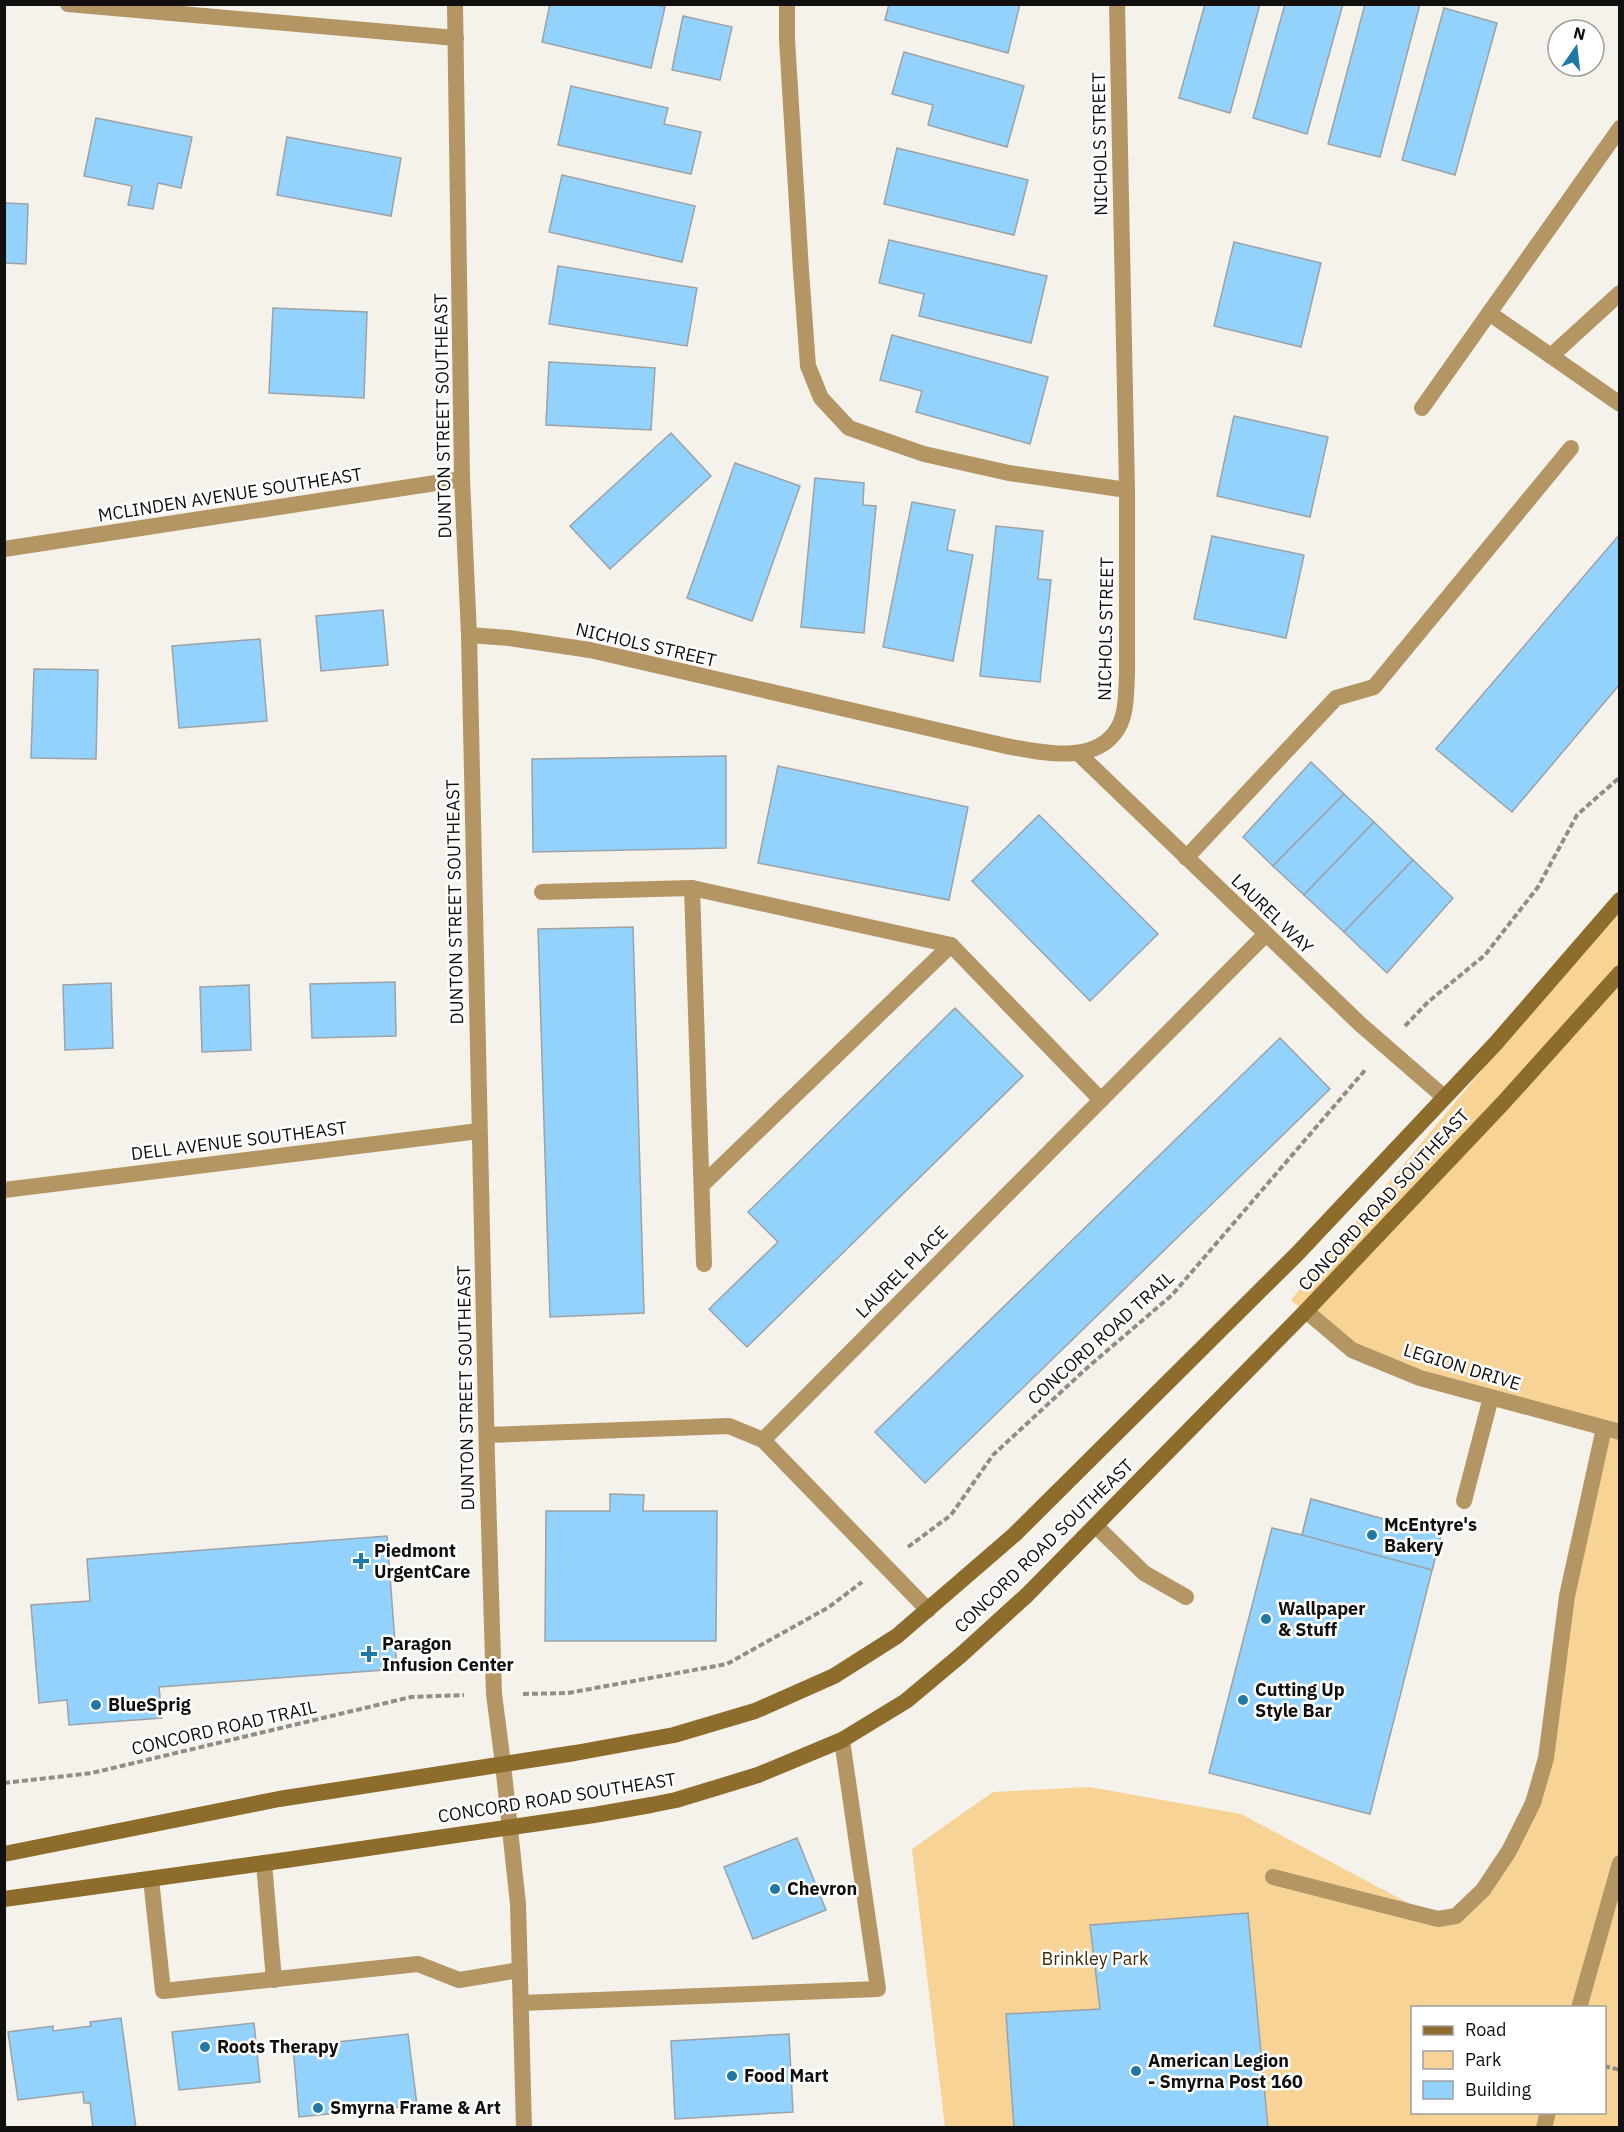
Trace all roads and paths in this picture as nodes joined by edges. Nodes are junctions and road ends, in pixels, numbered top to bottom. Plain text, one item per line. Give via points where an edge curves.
1 (68, 4) edge
2 (455, 4) edge
3 (787, 4) edge
4 (1118, 4) edge
5 (456, 38) junction
6 (1620, 128) edge
7 (1620, 293) edge
8 (1489, 313) junction
9 (1551, 356) junction
10 (1620, 405) edge
11 (1422, 408) dead end
12 (1571, 448) dead end
13 (462, 479) junction
14 (1127, 490) junction
15 (4, 549) edge
16 (469, 635) junction
17 (1078, 753) junction
18 (1620, 777) edge
19 (1186, 858) junction
20 (692, 888) junction
21 (542, 892) dead end
22 (1620, 900) edge
23 (1266, 934) junction
24 (951, 945) junction
25 (1620, 973) edge
26 (1402, 1029) dead end
27 (1367, 1067) dead end
28 (1444, 1097) junction
29 (1101, 1100) junction
30 (479, 1131) junction
31 (702, 1185) junction
32 (4, 1190) edge
33 (704, 1264) dead end
34 (1306, 1311) junction
35 (1491, 1397) junction
36 (1612, 1430) edge
37 (487, 1435) junction
38 (763, 1440) junction
39 (1464, 1501) dead end
40 (1096, 1526) junction
41 (918, 1540) dead end
42 (865, 1580) dead end
43 (1186, 1597) dead end
44 (928, 1610) junction
45 (543, 1694) dead end
46 (449, 1696) dead end
47 (842, 1740) junction
48 (503, 1764) junction
49 (4, 1784) edge
50 (511, 1827) junction
51 (4, 1854) edge
52 (264, 1863) junction
53 (1620, 1863) edge
54 (1273, 1877) dead end
55 (151, 1879) junction
56 (4, 1899) edge
57 (520, 1970) junction
58 (274, 1980) junction
59 (521, 2003) junction
60 (1579, 2006) edge
61 (524, 2127) edge

1 - 5 street
2 - 5 street, DUNTON STREET SOUTHEAST
3 - 14 street via 808,366 821,398 849,428 924,454
4 - 14 street, NICHOLS STREET
5 - 13 street, DUNTON STREET SOUTHEAST
6 - 8 street
7 - 9 street
8 - 9 street
8 - 11 street
9 - 10 street
12 - 19 street via 1374,687 1336,698
13 - 15 street, MCLINDEN AVENUE SOUTHEAST
13 - 16 street, DUNTON STREET SOUTHEAST
14 - 17 street, NICHOLS STREET via 1126,702 1118,729 1103,744
16 - 17 street, NICHOLS STREET via 590,650 1006,746 1054,755
16 - 30 street, DUNTON STREET SOUTHEAST
17 - 19 street, LAUREL WAY
18 - 26 path via 1576,815 1538,887 1485,955
19 - 23 street, LAUREL WAY
20 - 21 street
20 - 24 street
20 - 31 street
22 - 28 main road, CONCORD ROAD SOUTHEAST
23 - 28 street, LAUREL WAY
23 - 29 street, LAUREL PLACE
24 - 29 street
24 - 31 street
25 - 34 main road, CONCORD ROAD SOUTHEAST
27 - 41 path, CONCORD ROAD TRAIL via 1172,1295 993,1455 951,1515
28 - 44 main road, CONCORD ROAD SOUTHEAST via 1297,1254 1014,1535
29 - 38 street, LAUREL PLACE
30 - 32 street, DELL AVENUE SOUTHEAST
30 - 37 street, DUNTON STREET SOUTHEAST
31 - 33 street
34 - 35 street, LEGION DRIVE via 1352,1350 1420,1378
34 - 40 main road, CONCORD ROAD SOUTHEAST
35 - 36 street, LEGION DRIVE
35 - 39 street
36 - 54 street via 1567,1596 1546,1758 1533,1803 1509,1851 1483,1890 1456,1916 1438,1919
37 - 38 street via 729,1426
37 - 48 street, DUNTON STREET SOUTHEAST via 494,1694
38 - 44 street, CONCORD ROAD SOUTHEAST
40 - 43 street via 1144,1573
40 - 47 main road, CONCORD ROAD SOUTHEAST via 961,1655 906,1701
42 - 45 path via 829,1607 727,1664 568,1693
44 - 48 main road, CONCORD ROAD SOUTHEAST via 897,1636 834,1676 755,1711 674,1735
46 - 49 path, CONCORD ROAD TRAIL via 411,1697 92,1773
47 - 50 main road, CONCORD ROAD SOUTHEAST via 758,1775 676,1800
47 - 59 street via 878,1989
48 - 50 street, DUNTON STREET SOUTHEAST
48 - 51 main road, CONCORD ROAD SOUTHEAST via 279,1799
50 - 52 main road, CONCORD ROAD SOUTHEAST
50 - 57 street, DUNTON STREET SOUTHEAST
52 - 55 main road, CONCORD ROAD SOUTHEAST
52 - 58 street
53 - 60 street
55 - 56 main road, CONCORD ROAD SOUTHEAST
55 - 58 street via 163,1991
57 - 58 street via 459,1980 418,1964
57 - 59 street, DUNTON STREET SOUTHEAST
59 - 61 street, DUNTON STREET SOUTHEAST

